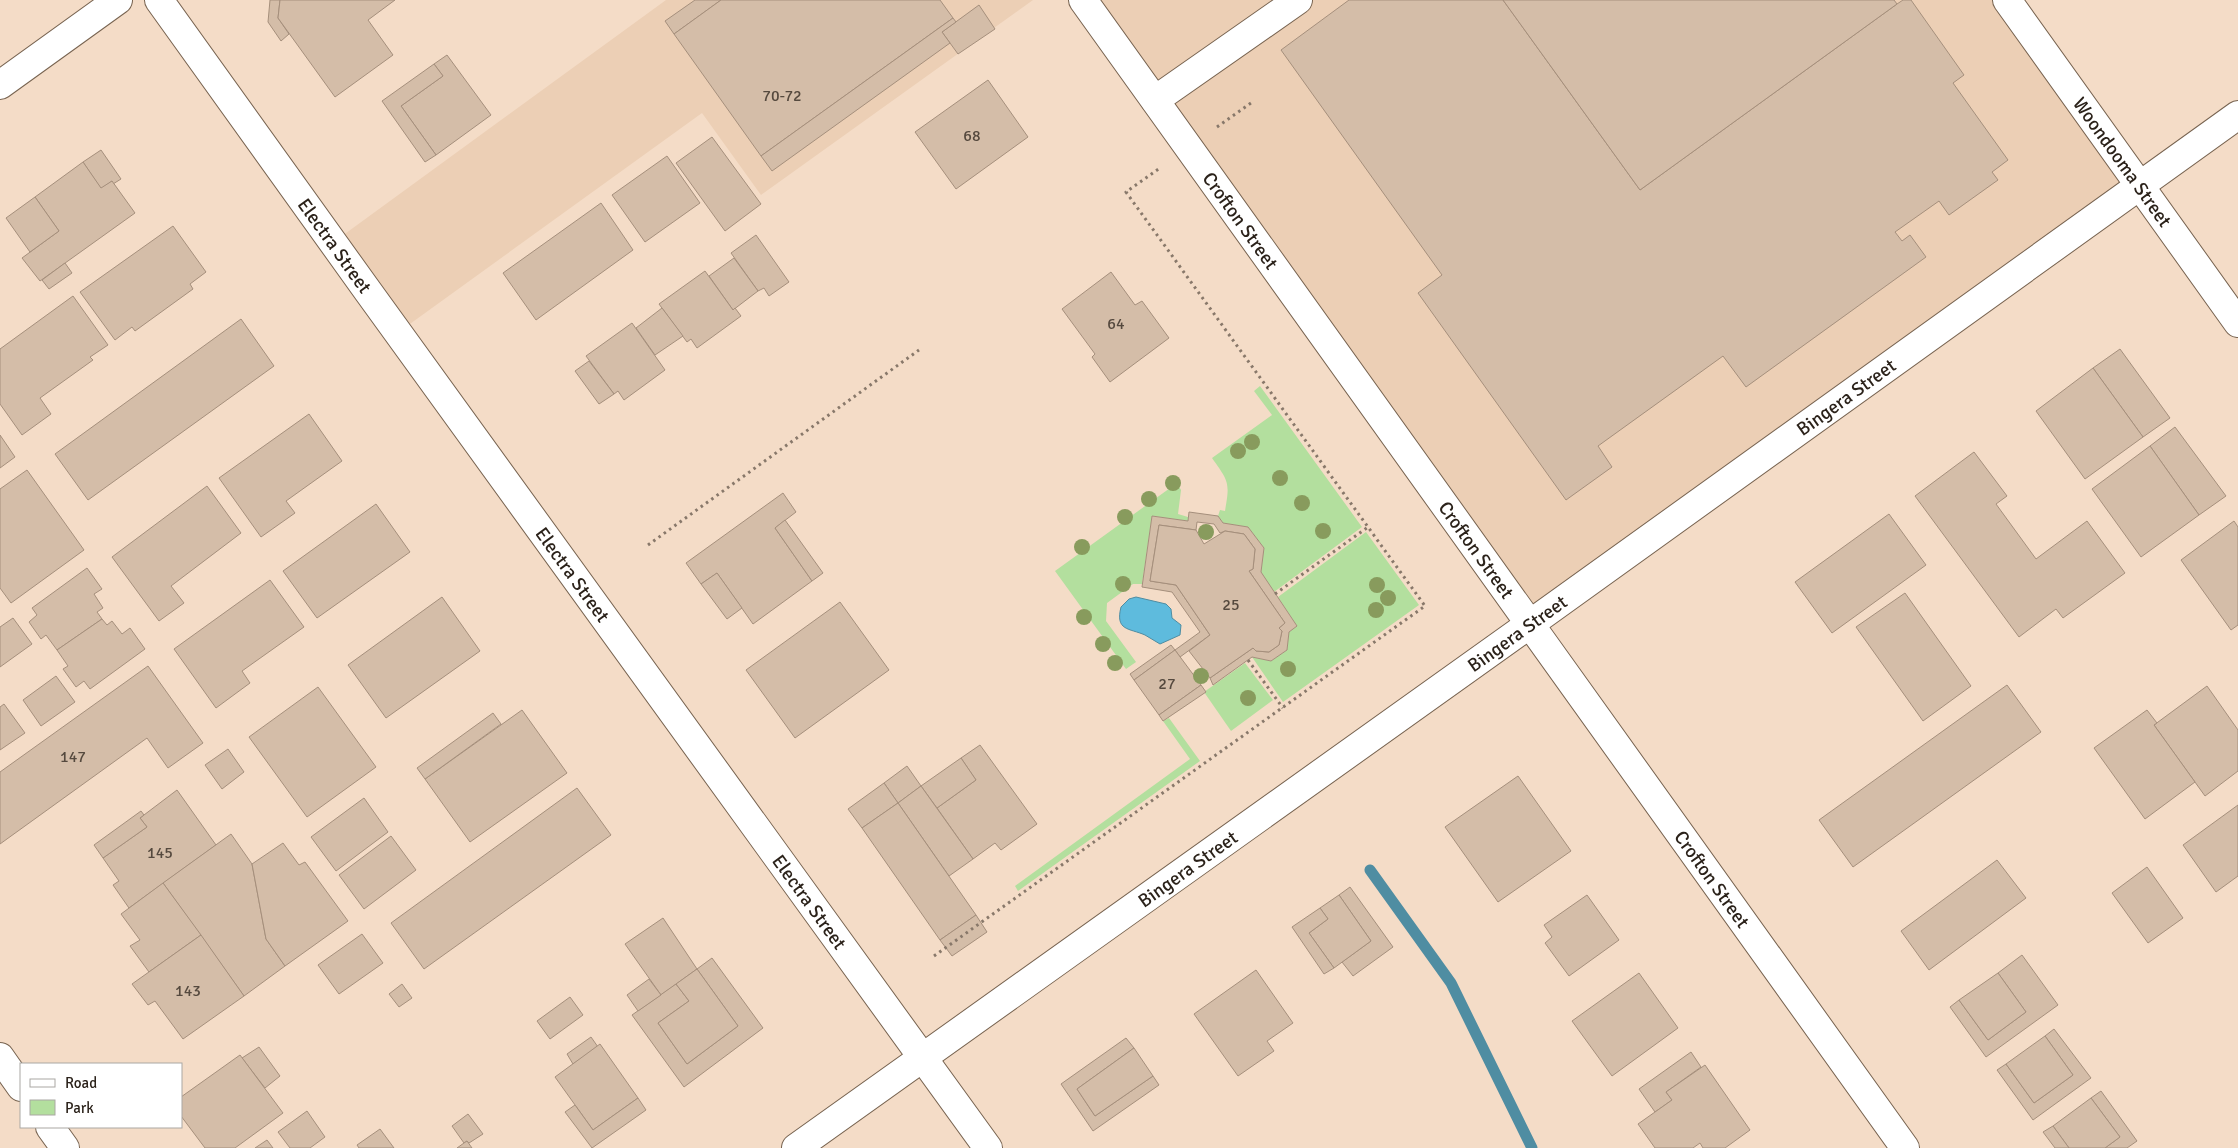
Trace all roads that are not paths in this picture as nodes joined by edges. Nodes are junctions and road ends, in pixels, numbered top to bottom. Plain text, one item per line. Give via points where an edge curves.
1 (118, 0) edge
2 (159, 0) edge
3 (1083, 0) edge
4 (1298, 0) edge
5 (2007, 0) edge
6 (0, 85) edge
7 (1155, 100) junction
8 (2238, 115) edge
9 (2139, 186) junction
10 (2238, 323) edge
11 (1530, 624) junction
12 (0, 1057) edge
13 (922, 1057) junction
14 (20, 1086) edge
15 (51, 1128) edge
16 (65, 1148) edge
17 (796, 1148) edge
18 (988, 1148) edge
19 (1906, 1148) edge

1 - 6 street
2 - 13 street, Electra Street
3 - 7 street, Crofton Street
4 - 7 street
5 - 9 street, Woondooma Street
7 - 11 street, Crofton Street
8 - 9 street, Bingera Street
9 - 10 street, Woondooma Street
9 - 11 street, Bingera Street
11 - 13 street, Bingera Street
11 - 19 street, Crofton Street
12 - 14 street
13 - 17 street, Bingera Street
13 - 18 street, Electra Street
15 - 16 street

